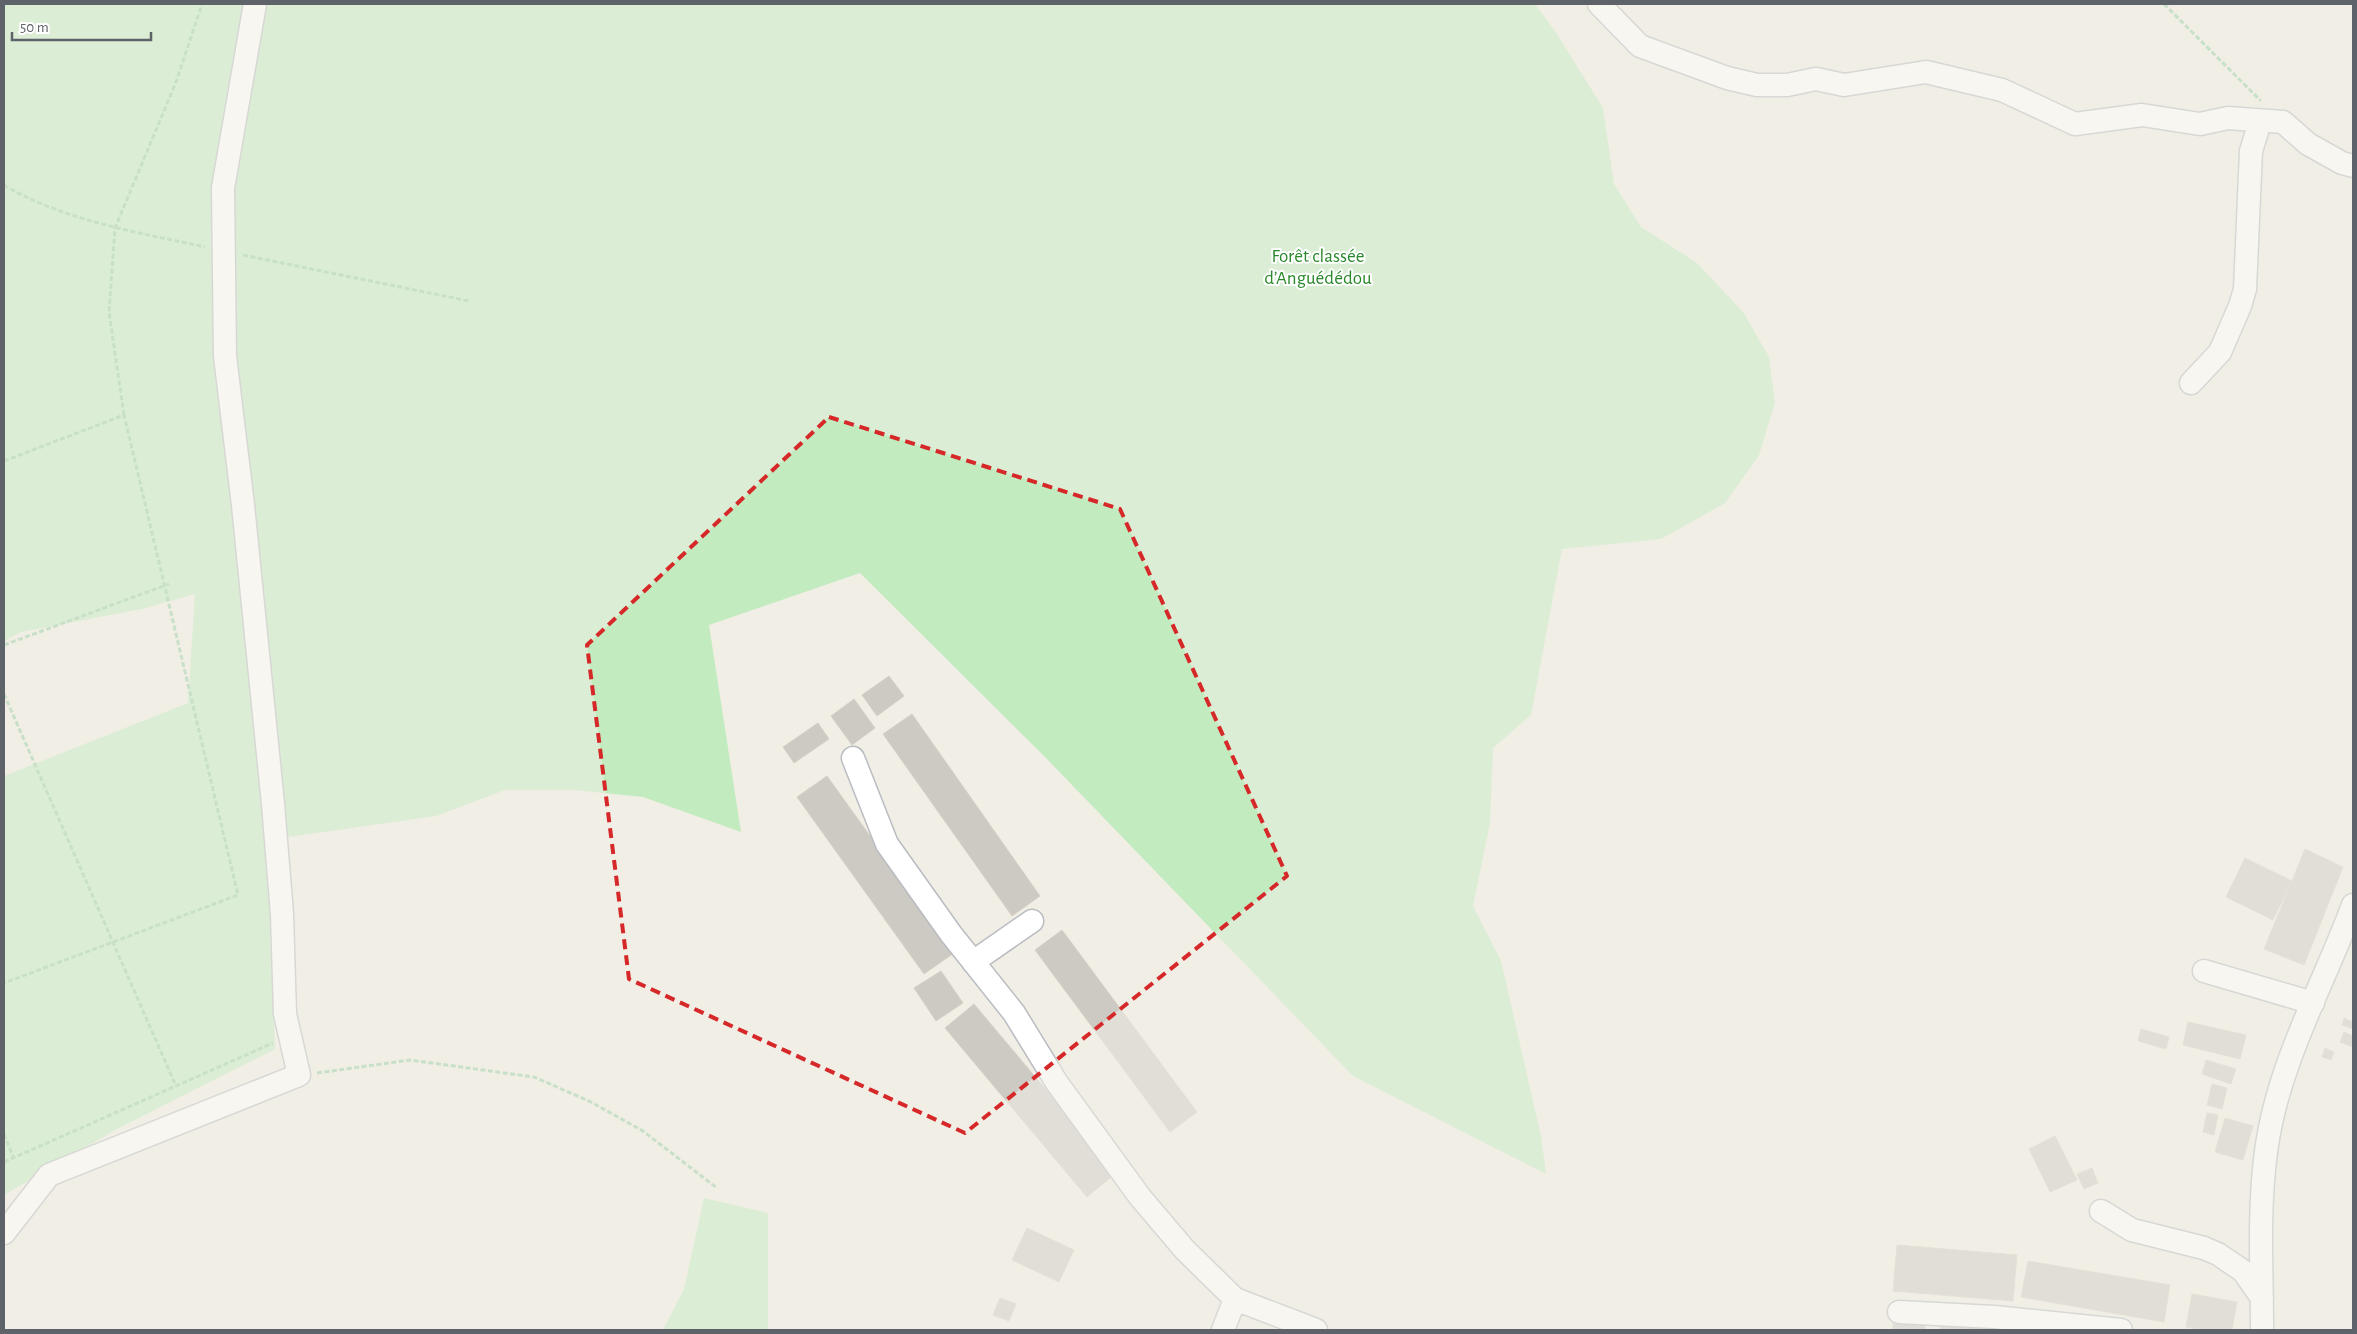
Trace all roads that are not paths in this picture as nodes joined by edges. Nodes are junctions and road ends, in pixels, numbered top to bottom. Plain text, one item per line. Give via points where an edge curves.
1 (255, 4) edge
2 (1599, 4) edge
3 (2260, 122) junction
4 (2353, 166) edge
5 (2191, 384) dead end
6 (852, 758) dead end
7 (2353, 905) edge
8 (1032, 921) dead end
9 (973, 962) junction
10 (2204, 971) dead end
11 (2313, 1003) junction
12 (2101, 1211) dead end
13 (4, 1233) edge
14 (2262, 1298) junction
15 (1235, 1299) junction
16 (1899, 1312) dead end
17 (1223, 1330) edge
18 (1316, 1330) edge
19 (2121, 1330) edge
20 (2262, 1330) edge

1 - 13 street via 223,188 225,356 273,804 282,914 285,1014 299,1075 49,1175
2 - 3 street via 1640,46 1727,78 1757,85 1787,85 1816,79 1844,84 1926,72 2002,90 2075,124 2142,115 2200,124 2228,118
3 - 4 street via 2283,122 2308,144
3 - 5 street via 2252,151 2245,289 2220,352
6 - 9 street via 887,844
7 - 11 street
8 - 9 street
9 - 15 street via 1014,1013 1056,1083 1140,1197 1185,1250
10 - 11 street
11 - 14 street via 2286,1071 2266,1151
12 - 14 street via 2132,1230 2218,1254 2243,1271
14 - 20 street
15 - 17 street
15 - 18 street
16 - 19 street via 1994,1317

